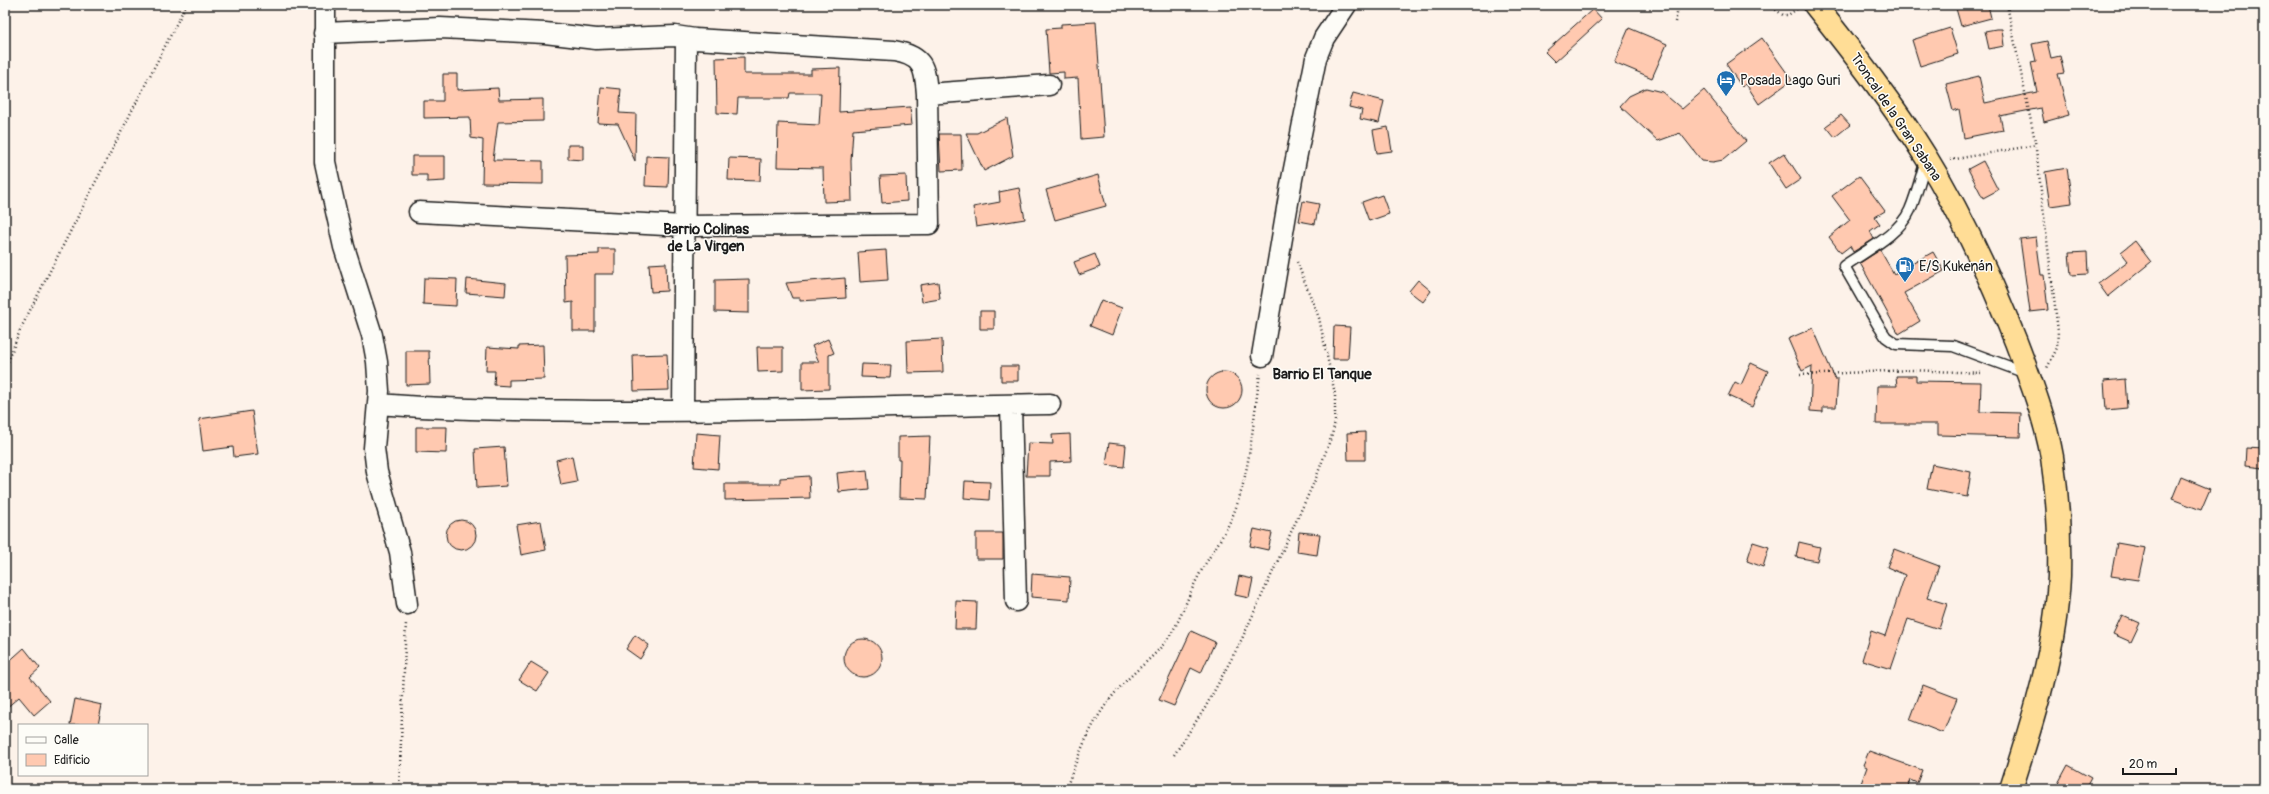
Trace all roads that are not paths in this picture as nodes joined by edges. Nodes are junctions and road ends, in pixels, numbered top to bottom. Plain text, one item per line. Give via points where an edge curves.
1 (325, 5) edge
2 (1346, 5) edge
3 (1815, 5) edge
4 (324, 33) junction
5 (686, 38) junction
6 (1048, 85) dead end
7 (927, 94) junction
8 (1928, 161) junction
9 (419, 212) dead end
10 (684, 226) junction
11 (1262, 356) road end
12 (2031, 381) junction
13 (378, 404) junction
14 (1050, 404) dead end
15 (1011, 405) junction
16 (683, 411) junction
17 (1016, 602) dead end
18 (407, 604) road end
19 (2011, 789) edge

1 - 4 street
2 - 11 street via 1324,38 1316,58
3 - 8 highway, Troncal de la Gran Sabana via 1861,62
4 - 5 street via 440,28 545,33 596,39 675,36
4 - 13 street via 325,162 344,247 372,335 377,362
5 - 7 street via 905,53 916,58 923,67
5 - 10 street
6 - 7 street
7 - 10 street via 929,224
8 - 12 highway, Troncal de la Gran Sabana via 1974,246
8 - 12 lane via 1905,218 1887,235 1844,266 1886,337 1896,344 1953,346
9 - 10 street
10 - 16 street
12 - 19 highway, Troncal de la Gran Sabana via 2052,455 2059,531 2059,577 2049,652
13 - 16 street via 420,408
13 - 18 street via 374,448 377,472 400,552
14 - 15 street
15 - 16 street
15 - 17 street

